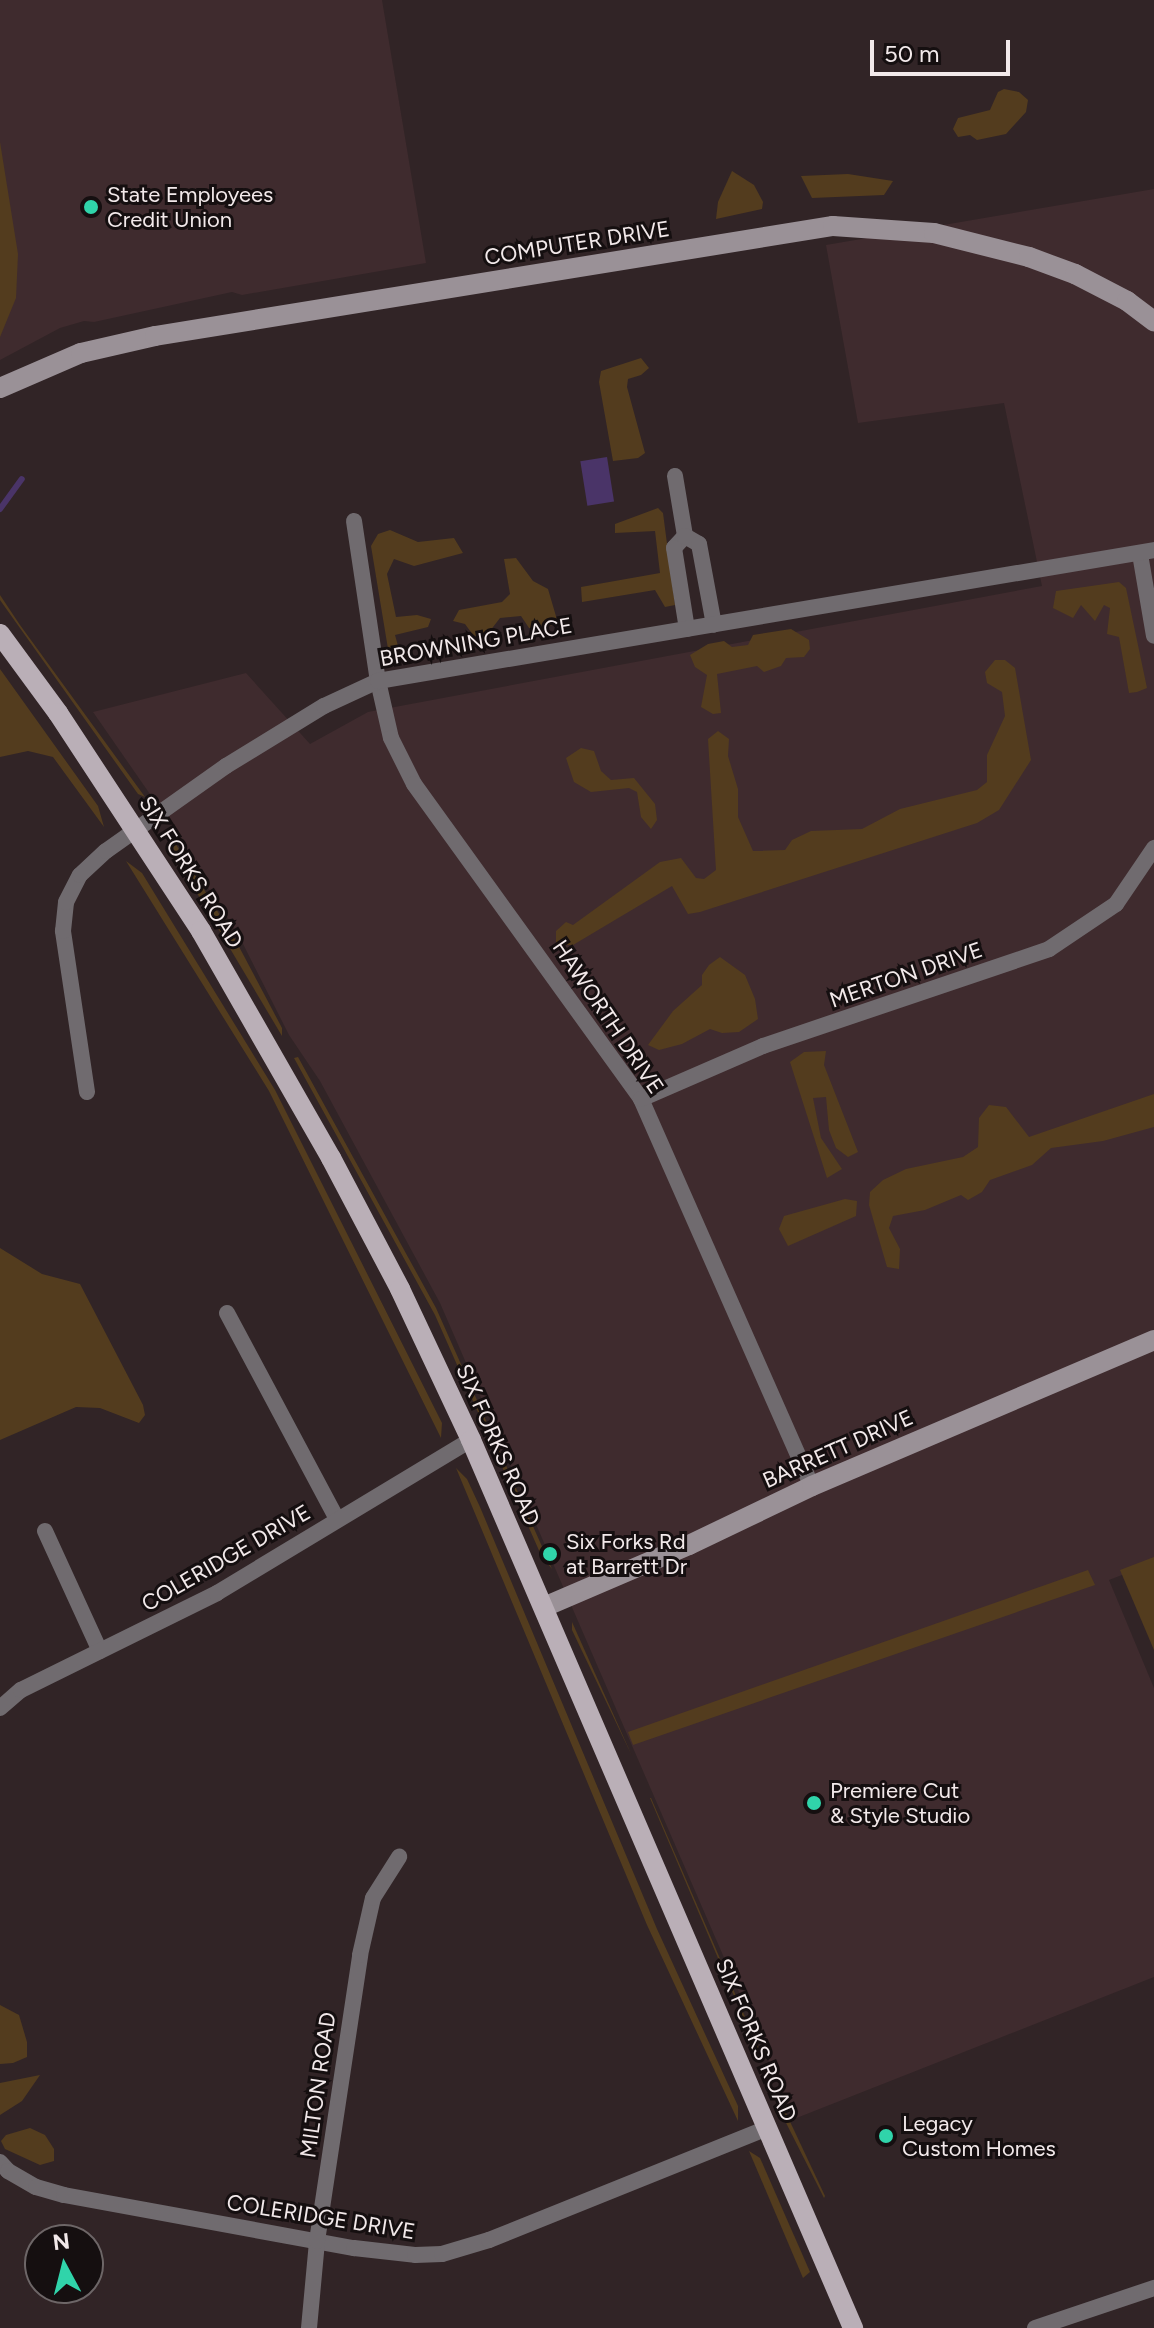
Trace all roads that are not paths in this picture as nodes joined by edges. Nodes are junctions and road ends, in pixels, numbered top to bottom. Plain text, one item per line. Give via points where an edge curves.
1 (1154, 321) edge
2 (0, 388) edge
3 (675, 476) dead end
4 (354, 521) dead end
5 (685, 536) junction
6 (1147, 552) edge
7 (714, 625) junction
8 (687, 629) junction
9 (0, 634) edge
10 (1154, 636) edge
11 (378, 681) junction
12 (137, 830) junction
13 (1154, 848) edge
14 (87, 1092) dead end
15 (641, 1099) junction
16 (227, 1313) dead end
17 (1154, 1340) edge
18 (471, 1440) junction
19 (812, 1486) junction
20 (337, 1519) junction
21 (45, 1531) dead end
22 (544, 1607) junction
23 (100, 1651) junction
24 (0, 1708) edge
25 (399, 1857) dead end
26 (768, 2128) junction
27 (0, 2162) edge
28 (317, 2241) junction
29 (1154, 2288) edge
30 (309, 2328) edge
31 (853, 2328) edge
32 (1035, 2328) edge

1 - 2 street, COMPUTER DRIVE via 1075,274 1029,257 934,233 833,226 155,336 81,353
3 - 5 street
4 - 11 street, HAWORTH DRIVE
5 - 7 street via 699,544
5 - 8 street via 674,548
6 - 7 street, BROWNING PLACE
6 - 10 street
7 - 8 street, BROWNING PLACE
8 - 11 street, BROWNING PLACE
9 - 12 main road, SIX FORKS ROAD
11 - 12 street, BROWNING PLACE via 287,728
11 - 15 street, HAWORTH DRIVE via 391,738 414,784
12 - 14 street, BROWNING PLACE via 80,875 66,902 63,947
12 - 18 main road, SIX FORKS ROAD via 331,1158
13 - 15 street, MERTON DRIVE via 1116,904 1049,949 763,1046
15 - 19 street, HAWORTH DRIVE
16 - 20 street
17 - 19 street, BARRETT DRIVE
18 - 20 street, COLERIDGE DRIVE
18 - 22 main road, SIX FORKS ROAD
19 - 22 street, BARRETT DRIVE
20 - 23 street, COLERIDGE DRIVE via 217,1593
21 - 23 street
22 - 26 main road, SIX FORKS ROAD
23 - 24 street, COLERIDGE DRIVE via 21,1690
25 - 28 street, MILTON ROAD via 380,1883 366,1926
26 - 28 street, COLERIDGE DRIVE via 467,2248 415,2255
26 - 31 main road, SIX FORKS ROAD
27 - 28 street, COLERIDGE DRIVE via 36,2187 64,2195
28 - 30 street, MILTON ROAD
29 - 32 street

